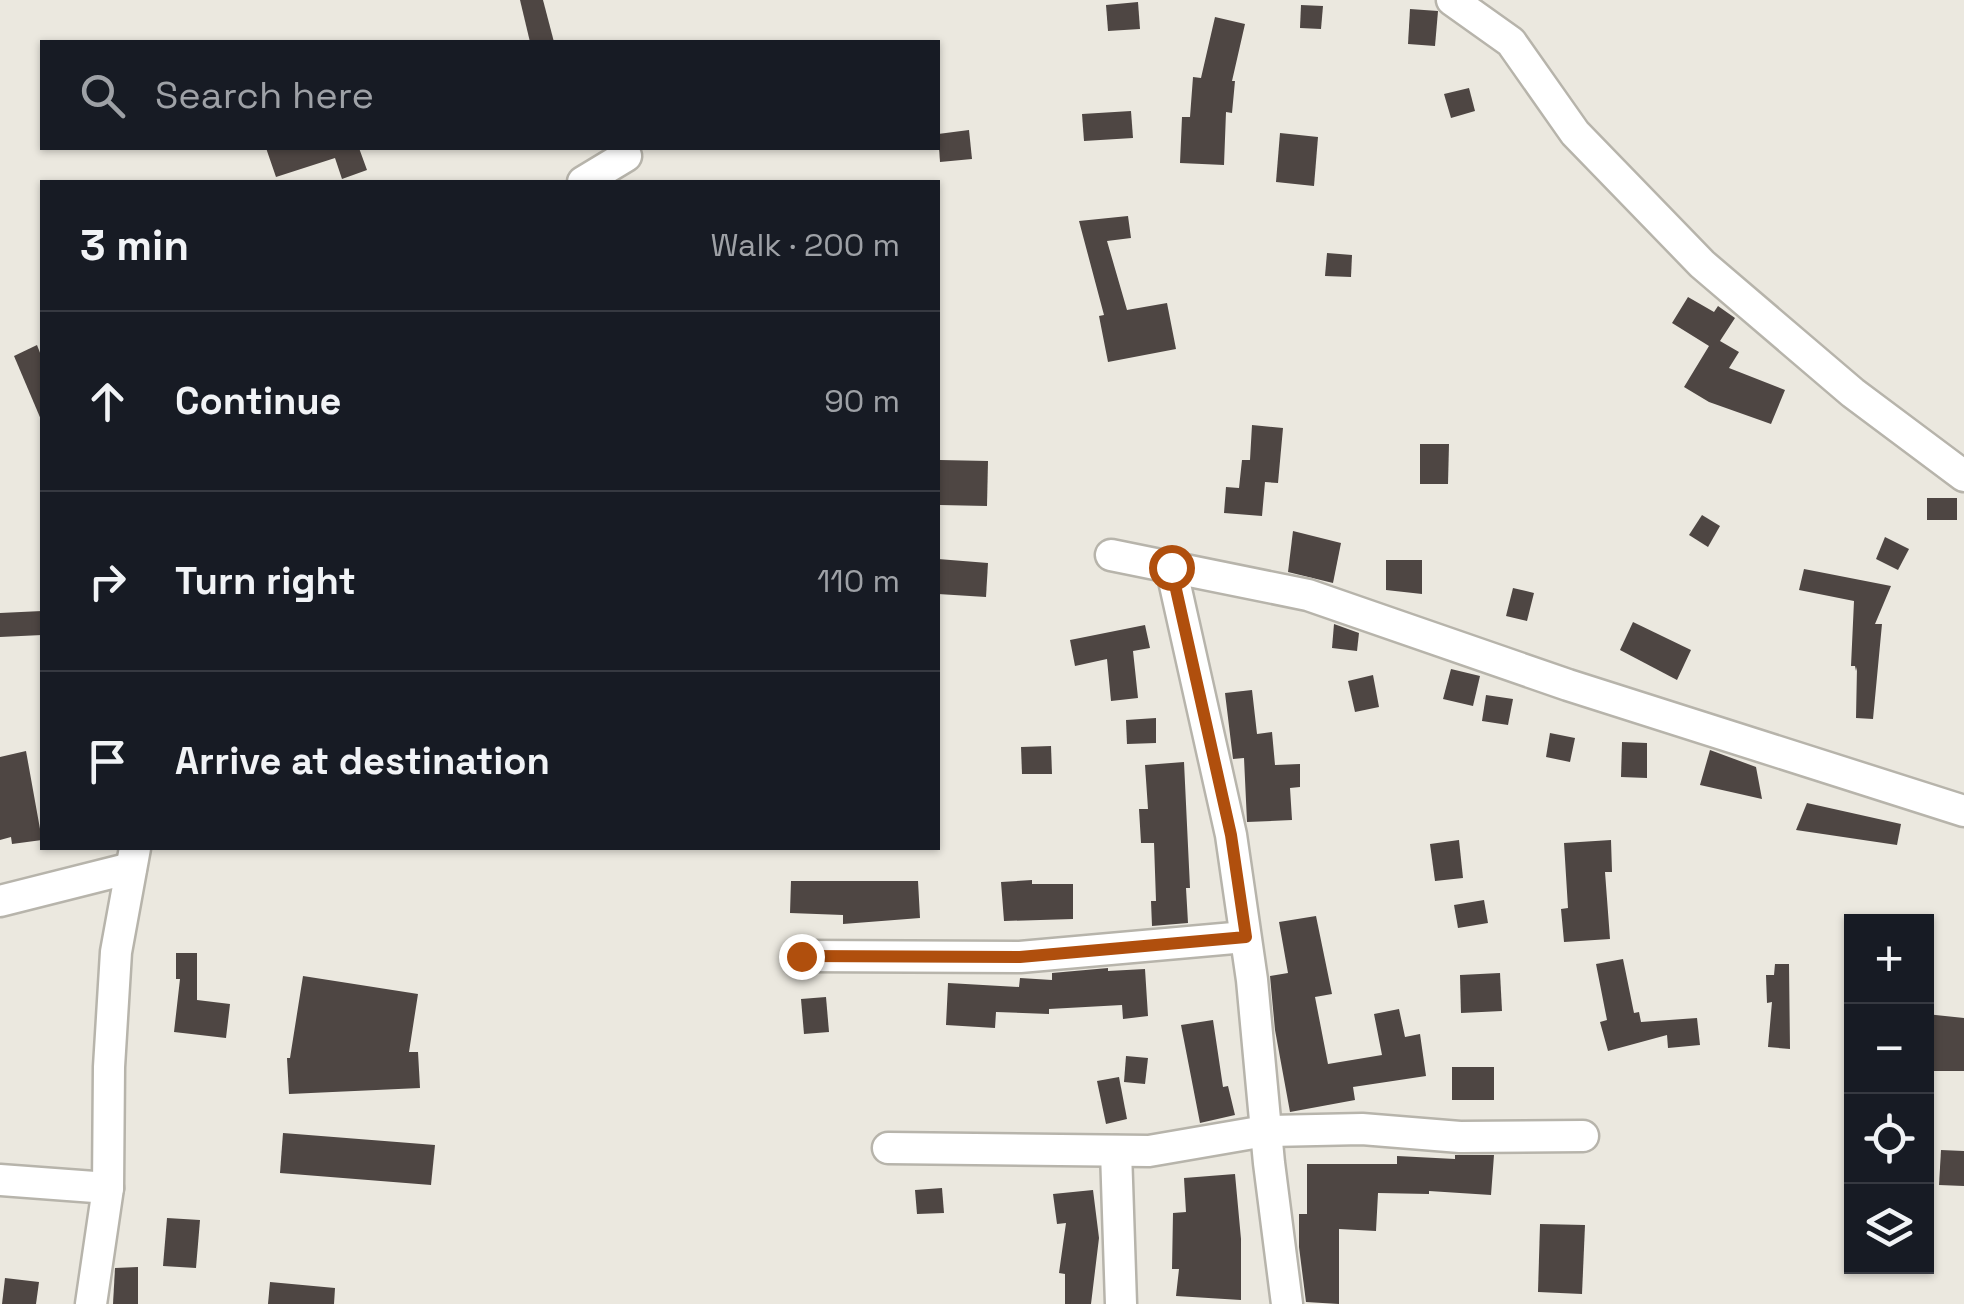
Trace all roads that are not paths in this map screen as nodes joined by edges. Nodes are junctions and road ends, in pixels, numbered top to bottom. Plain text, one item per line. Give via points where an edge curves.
1 (1452, 0) edge
2 (626, 156) dead end
3 (587, 180) edge
4 (1964, 476) edge
5 (1112, 554) dead end
6 (1171, 567) junction
7 (1964, 811) edge
8 (133, 858) edge
9 (0, 901) edge
10 (1246, 937) junction
11 (801, 956) dead end
12 (1266, 1131) junction
13 (1583, 1136) dead end
14 (888, 1148) dead end
15 (1116, 1151) junction
16 (0, 1180) edge
17 (108, 1188) junction
18 (91, 1304) edge
19 (1121, 1304) edge
20 (1287, 1304) edge

1 - 4 street via 1511,42 1575,133 1702,264 1853,393
2 - 3 street
5 - 6 street
6 - 7 street via 1308,595
6 - 10 street via 1231,835
8 - 9 street
8 - 17 street via 116,952
10 - 11 street via 1020,957
10 - 12 street
12 - 13 street
12 - 15 street
12 - 20 street
14 - 15 street
15 - 19 street
16 - 17 street
17 - 18 street

